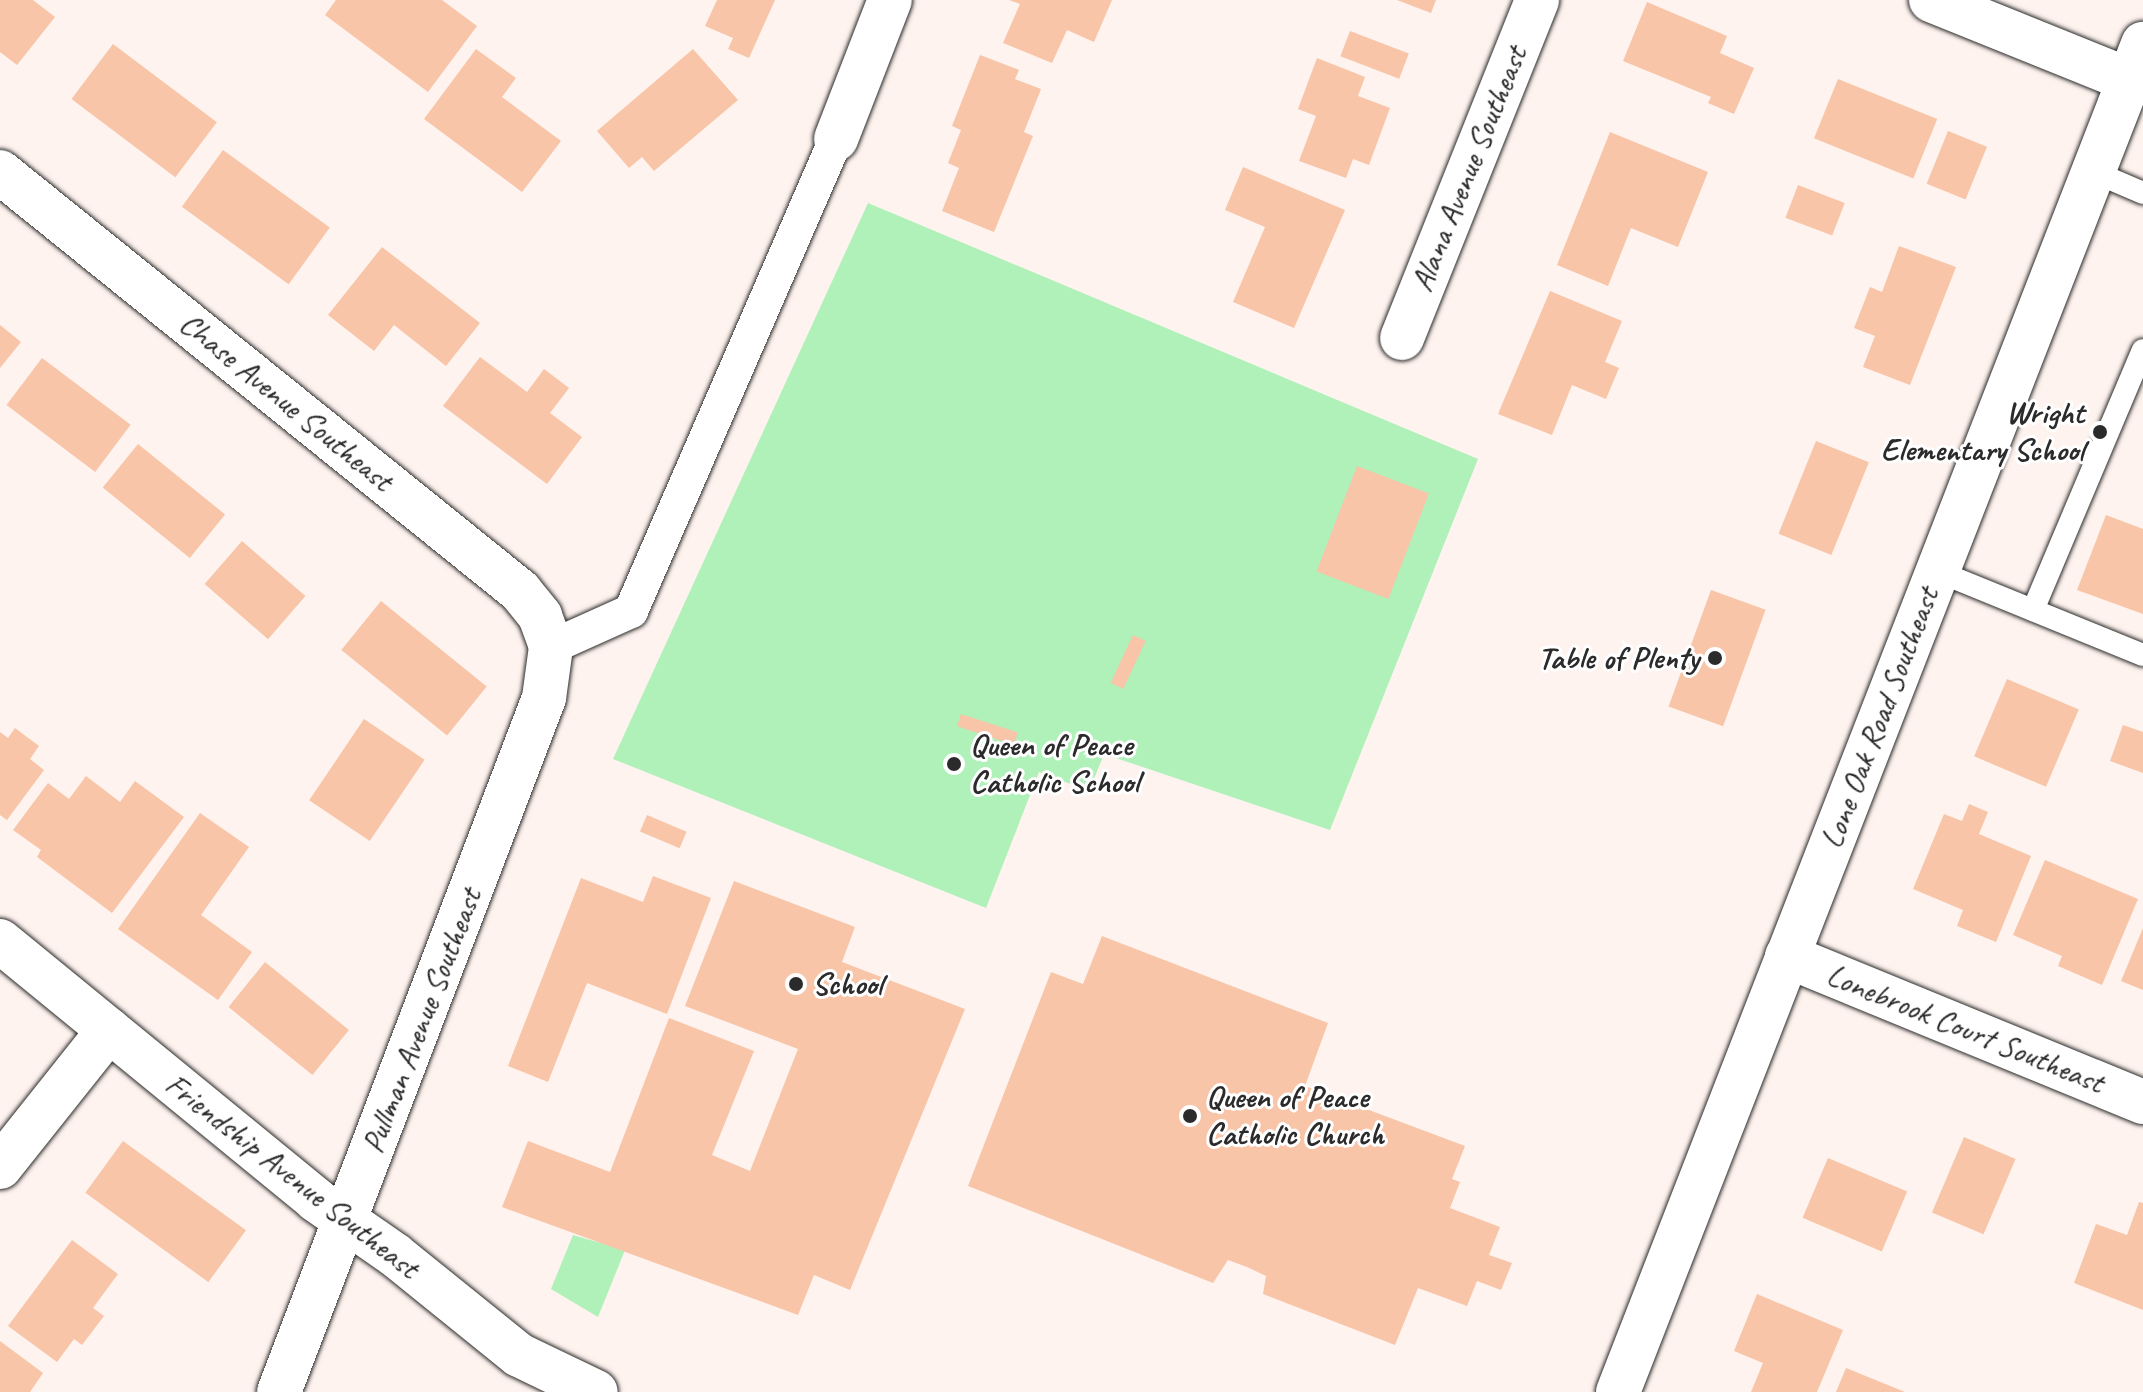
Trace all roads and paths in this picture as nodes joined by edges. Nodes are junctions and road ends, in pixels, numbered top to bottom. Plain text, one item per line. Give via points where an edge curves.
1 (890, 0) edge
2 (1537, 0) edge
3 (1931, 0) edge
4 (2136, 62) edge
5 (836, 139) joint
6 (0, 172) edge
7 (2094, 172) junction
8 (2143, 193) edge
9 (1402, 338) dead end
10 (2143, 350) edge
11 (1937, 571) junction
12 (2033, 610) junction
13 (551, 647) junction
14 (2143, 655) edge
15 (0, 941) edge
16 (1787, 956) junction
17 (109, 1030) junction
18 (2143, 1102) edge
19 (0, 1167) edge
20 (346, 1223) junction
21 (279, 1392) edge
22 (596, 1392) edge
23 (1618, 1392) edge

1 - 5 street
2 - 9 street, Alana Avenue Southeast
3 - 4 street
4 - 7 street, Lone Oak Road Southeast
5 - 13 street via 631,611
6 - 13 street, Chase Avenue Southeast via 520,591 540,616
7 - 8 lane
7 - 11 street, Lone Oak Road Southeast
10 - 12 lane
11 - 12 lane
11 - 16 street, Lone Oak Road Southeast
12 - 14 lane
13 - 20 street, Pullman Avenue Southeast via 544,698
15 - 17 street, Friendship Avenue Southeast
16 - 18 street, Lonebrook Court Southeast
16 - 23 street, Lone Oak Road Southeast
17 - 19 street
17 - 20 street, Friendship Avenue Southeast
20 - 21 street, Pullman Avenue Southeast
20 - 22 street, Friendship Avenue Southeast via 395,1255 519,1355

